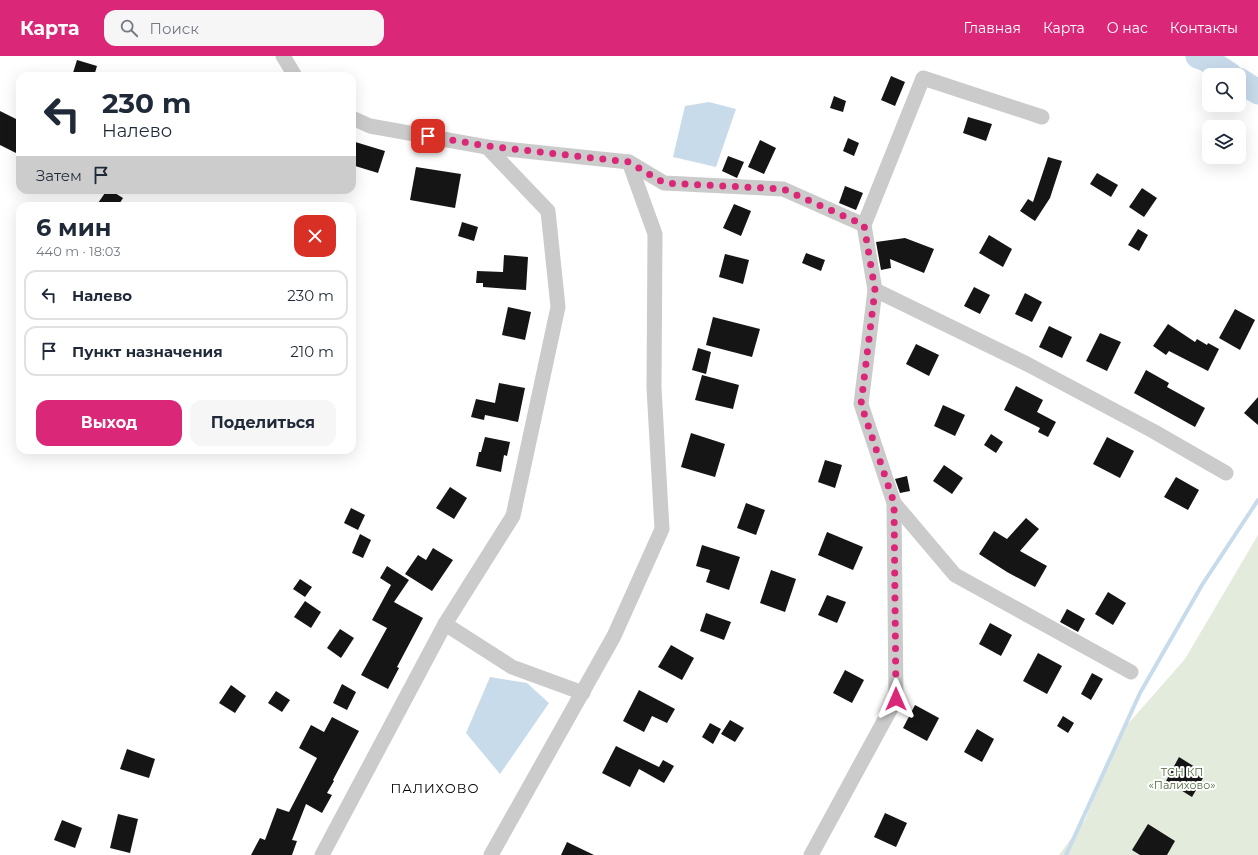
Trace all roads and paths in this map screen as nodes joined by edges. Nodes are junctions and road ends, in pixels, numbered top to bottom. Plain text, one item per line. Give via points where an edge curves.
1 (282, 56) edge
2 (292, 72) edge
3 (1042, 117) dead end
4 (356, 120) edge
5 (487, 146) junction
6 (629, 162) junction
7 (864, 225) junction
8 (875, 290) junction
9 (1226, 473) dead end
10 (894, 503) junction
11 (445, 624) junction
12 (1131, 672) dead end
13 (583, 693) junction
14 (322, 855) edge
15 (491, 855) edge
16 (811, 855) edge

1 - 2 street
3 - 7 street via 923,78
4 - 5 street via 370,126
5 - 6 street
5 - 11 street via 548,211 558,307 513,516
6 - 7 street via 664,183 783,189
6 - 13 street via 655,234 654,388 662,529 614,636
7 - 8 street
8 - 9 street via 1027,364
8 - 10 street via 861,404
10 - 12 street via 955,575
10 - 16 street via 896,699
11 - 13 street via 512,667
11 - 14 street
13 - 15 street

